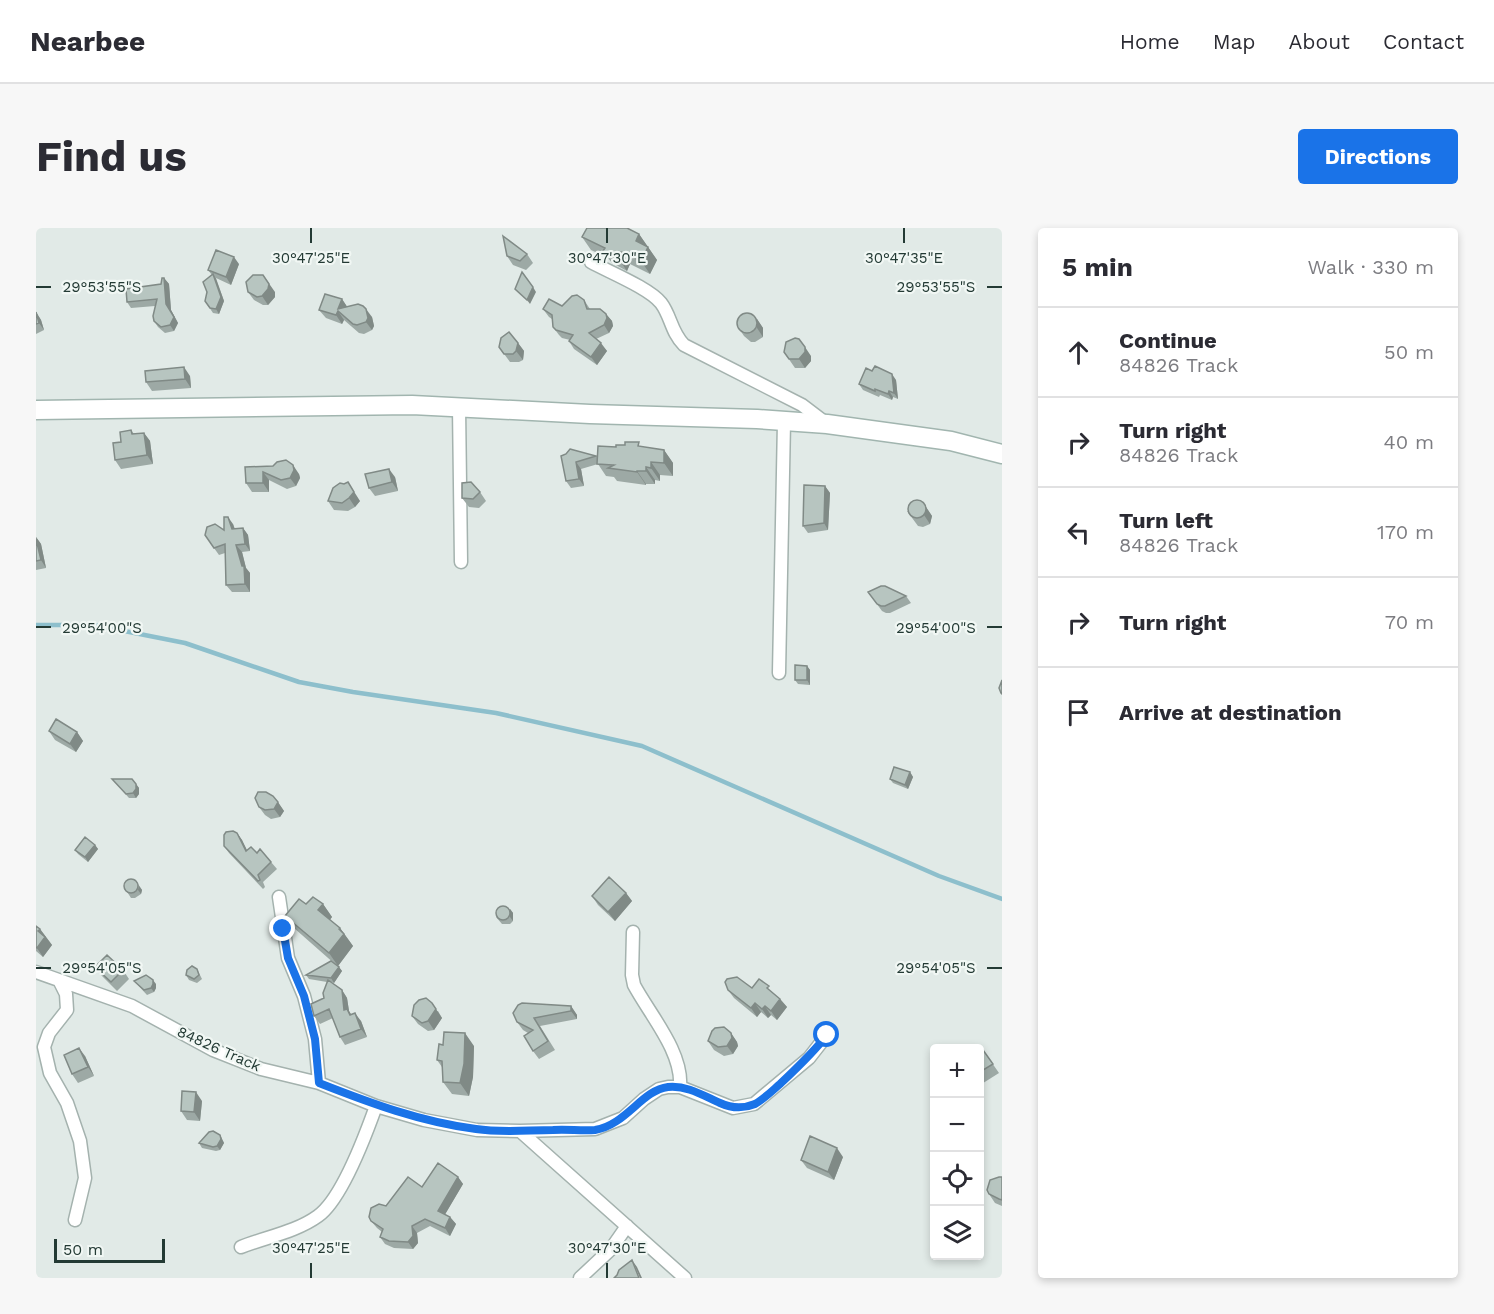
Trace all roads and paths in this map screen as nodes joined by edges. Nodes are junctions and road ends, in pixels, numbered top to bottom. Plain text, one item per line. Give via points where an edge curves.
1 (591, 262) dead end
2 (459, 407) junction
3 (36, 410) edge
4 (784, 422) junction
5 (828, 424) junction
6 (1002, 454) edge
7 (461, 562) dead end
8 (779, 673) dead end
9 (279, 897) dead end
10 (633, 932) dead end
11 (36, 972) edge
12 (59, 980) junction
13 (827, 1035) dead end
14 (319, 1083) junction
15 (680, 1087) junction
16 (376, 1106) junction
17 (520, 1131) junction
18 (75, 1220) dead end
19 (627, 1226) junction
20 (241, 1246) dead end
21 (580, 1278) edge
22 (685, 1278) edge

1 - 5 street via 652,294 662,304 676,337 684,345 802,405
2 - 3 street
2 - 4 street
2 - 7 street
4 - 5 street
4 - 8 street
5 - 6 street via 951,441
9 - 14 street via 288,958 304,996 315,1039
10 - 15 street via 634,985 675,1057
11 - 12 street, 84826 Track
12 - 14 street, 84826 Track via 132,1006 213,1050 261,1070
12 - 18 street via 66,994 67,1010 48,1034 44,1047 50,1073 67,1103 80,1142 85,1178
13 - 15 street via 809,1058 754,1104 732,1108
14 - 16 street, 84826 Track
15 - 17 street, 84826 Track via 659,1089 623,1118 595,1130
16 - 17 street, 84826 Track via 477,1130
16 - 20 street via 344,1181 319,1216
17 - 19 street
19 - 21 street via 611,1250
19 - 22 street

